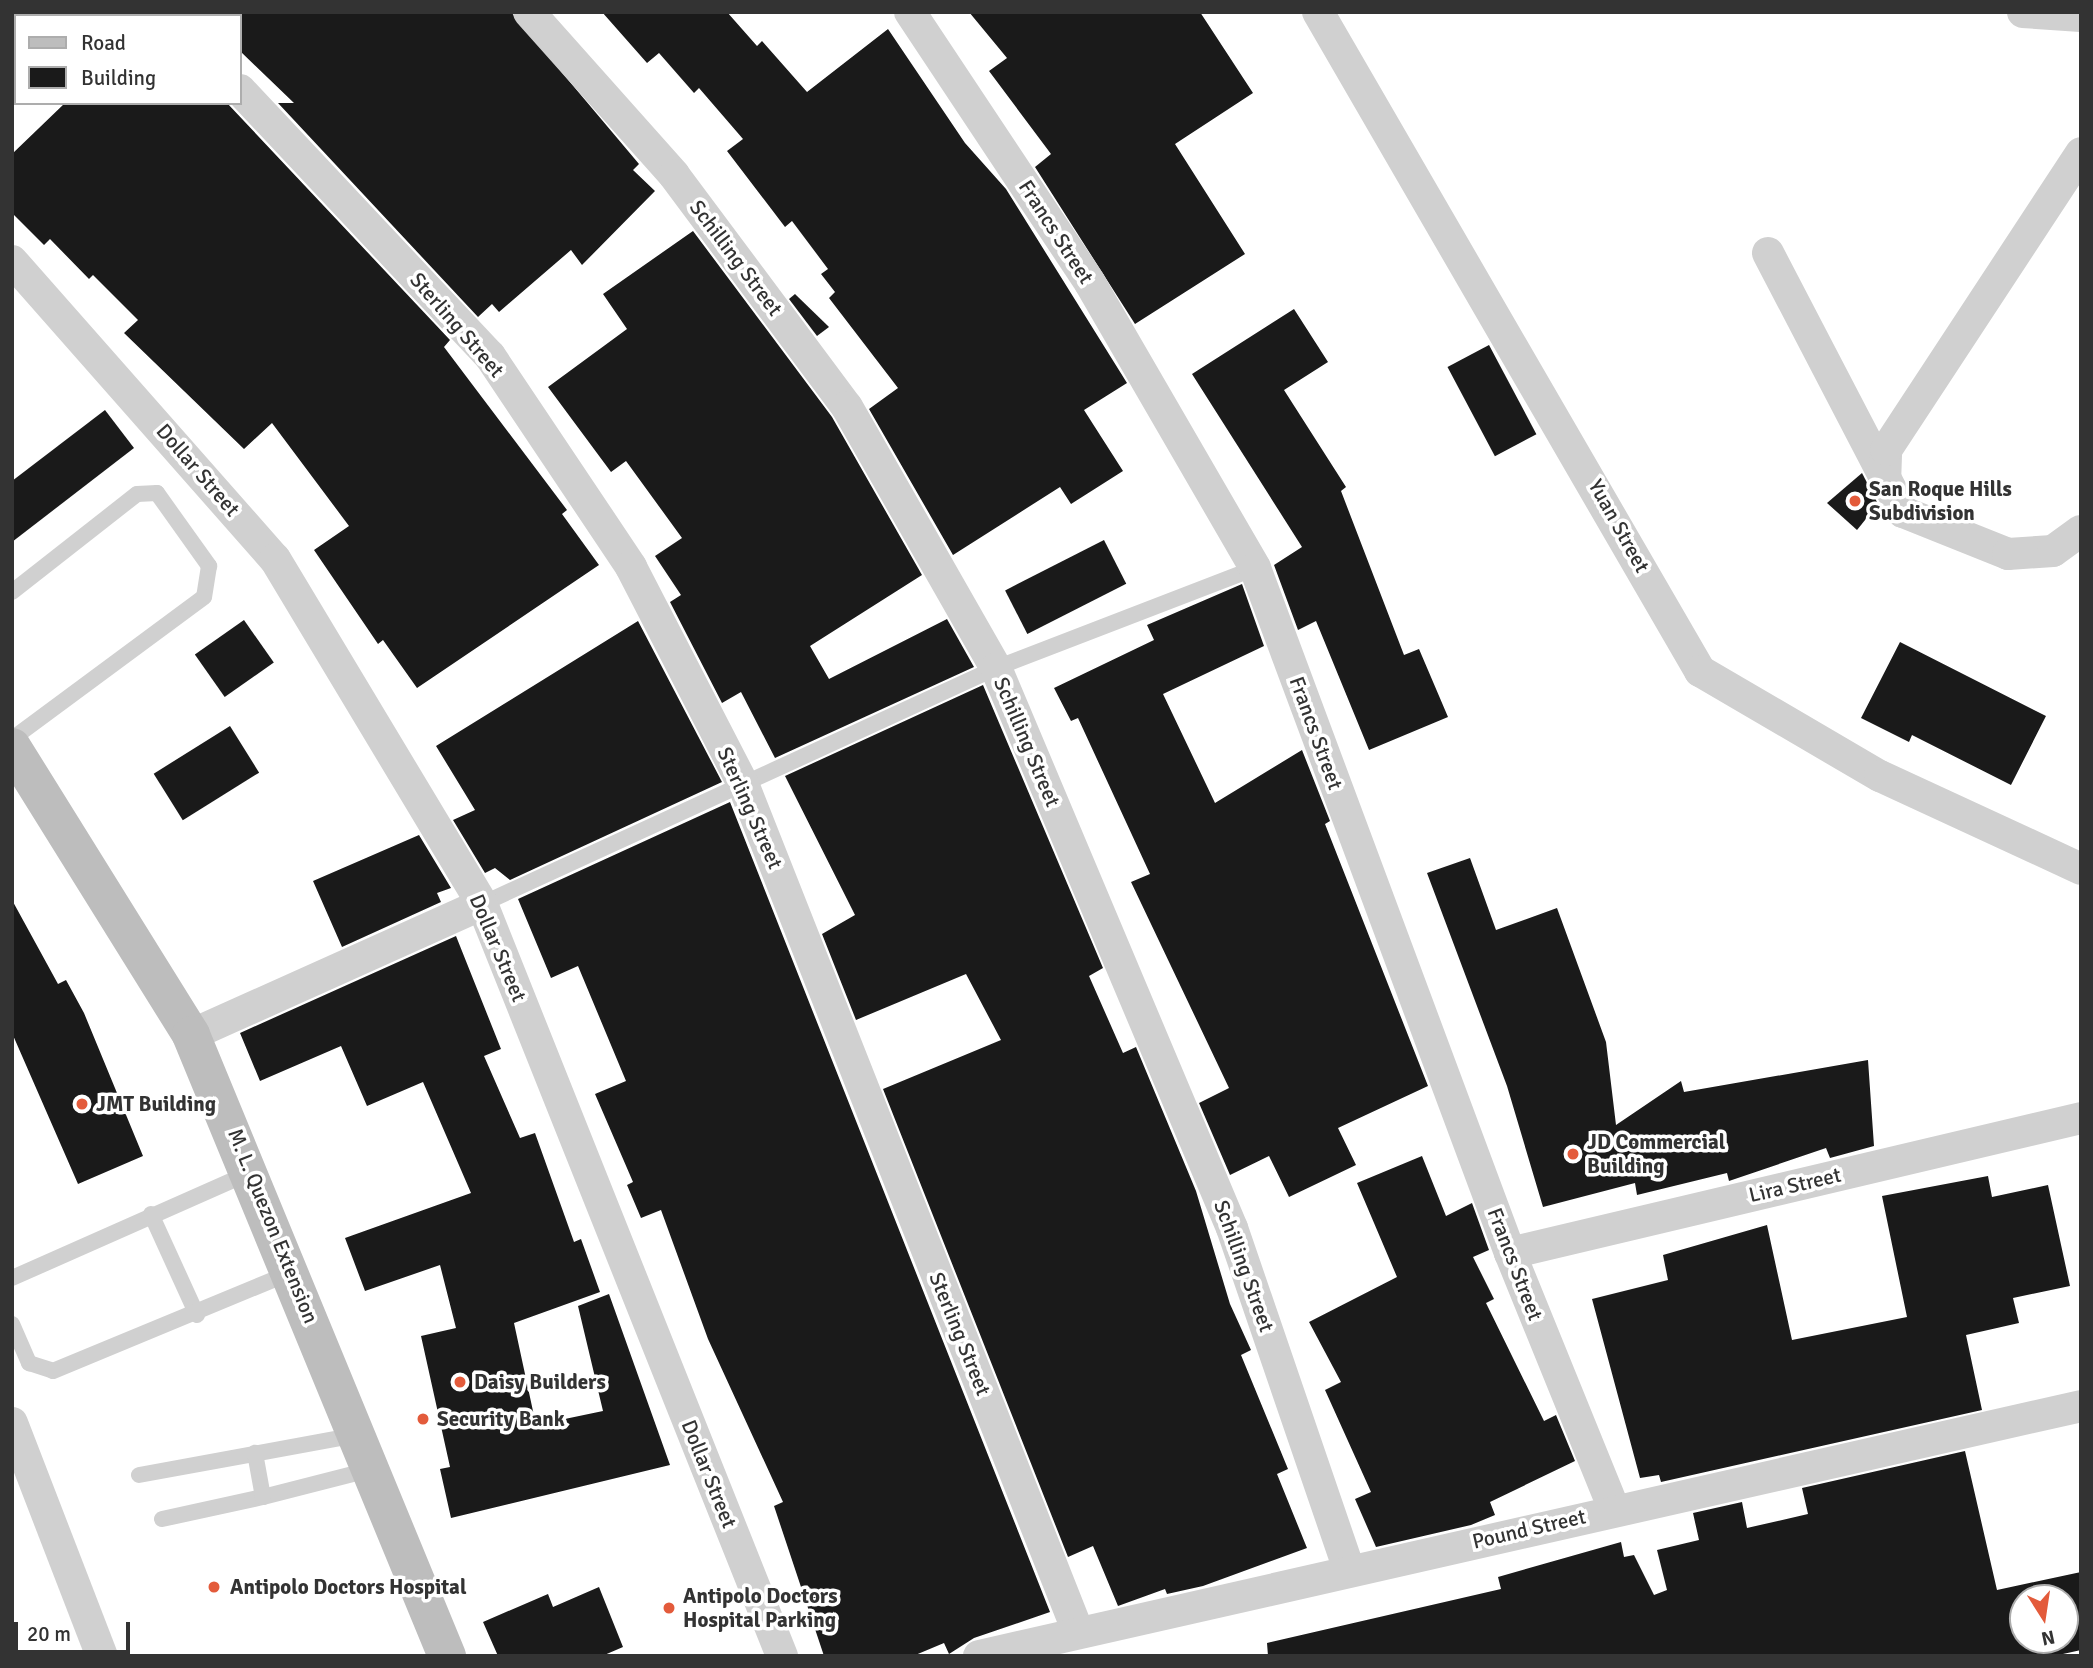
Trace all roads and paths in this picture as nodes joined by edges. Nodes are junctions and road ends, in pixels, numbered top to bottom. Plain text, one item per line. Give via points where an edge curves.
1 (529, 12) edge
2 (910, 12) edge
3 (1318, 12) edge
4 (2023, 12) edge
5 (2081, 16) edge
6 (242, 92) edge
7 (2081, 153) edge
8 (1768, 253) dead end
9 (12, 261) edge
10 (1885, 485) junction
11 (2081, 531) edge
12 (1255, 568) junction
13 (12, 592) edge
14 (996, 668) junction
15 (12, 739) edge
16 (12, 747) edge
17 (743, 784) junction
18 (2081, 869) edge
19 (482, 904) junction
20 (191, 1035) junction
21 (2081, 1118) edge
22 (250, 1172) junction
23 (151, 1214) junction
24 (1510, 1253) junction
25 (292, 1272) junction
26 (12, 1278) edge
27 (197, 1315) junction
28 (12, 1324) edge
29 (2081, 1406) edge
30 (12, 1423) edge
31 (357, 1435) junction
32 (255, 1453) junction
33 (371, 1470) junction
34 (138, 1475) dead end
35 (263, 1497) junction
36 (1614, 1509) junction
37 (162, 1519) dead end
38 (1349, 1570) junction
39 (1078, 1632) junction
40 (102, 1656) edge
41 (447, 1656) edge
42 (782, 1656) edge
43 (979, 1656) edge

1 - 14 street, Schilling Street via 674,176 847,407
2 - 12 street, Francs Street via 1090,283
3 - 18 street, Yuan Street via 1700,671 1880,776
4 - 5 street
6 - 17 street, Sterling Street via 489,356 631,567
7 - 10 street via 1886,450
8 - 10 street
9 - 19 street, Dollar Street via 275,559
10 - 11 street via 1903,512 2008,554 2053,551
12 - 14 lane
12 - 24 street, Francs Street
13 - 15 lane via 137,494 157,493 209,566 204,597
14 - 17 lane
14 - 38 street, Schilling Street via 1232,1228
16 - 20 main road, M. L. Quezon Extension
17 - 19 lane
17 - 39 street, Sterling Street
19 - 20 street
19 - 42 street, Dollar Street
20 - 22 main road, M. L. Quezon Extension
21 - 24 street, Lira Street
22 - 23 lane
22 - 25 main road, M. L. Quezon Extension
23 - 26 lane
23 - 27 lane
24 - 36 street, Francs Street
25 - 27 lane
25 - 31 main road, M. L. Quezon Extension
27 - 28 lane via 40,1372 29,1363
29 - 36 street, Pound Street
30 - 40 street
31 - 32 lane
31 - 33 main road, M. L. Quezon Extension
32 - 34 lane
32 - 35 lane
33 - 35 lane
33 - 41 main road, M. L. Quezon Extension
35 - 37 lane
36 - 38 street, Pound Street
38 - 39 street, Pound Street
39 - 43 street, Pound Street

